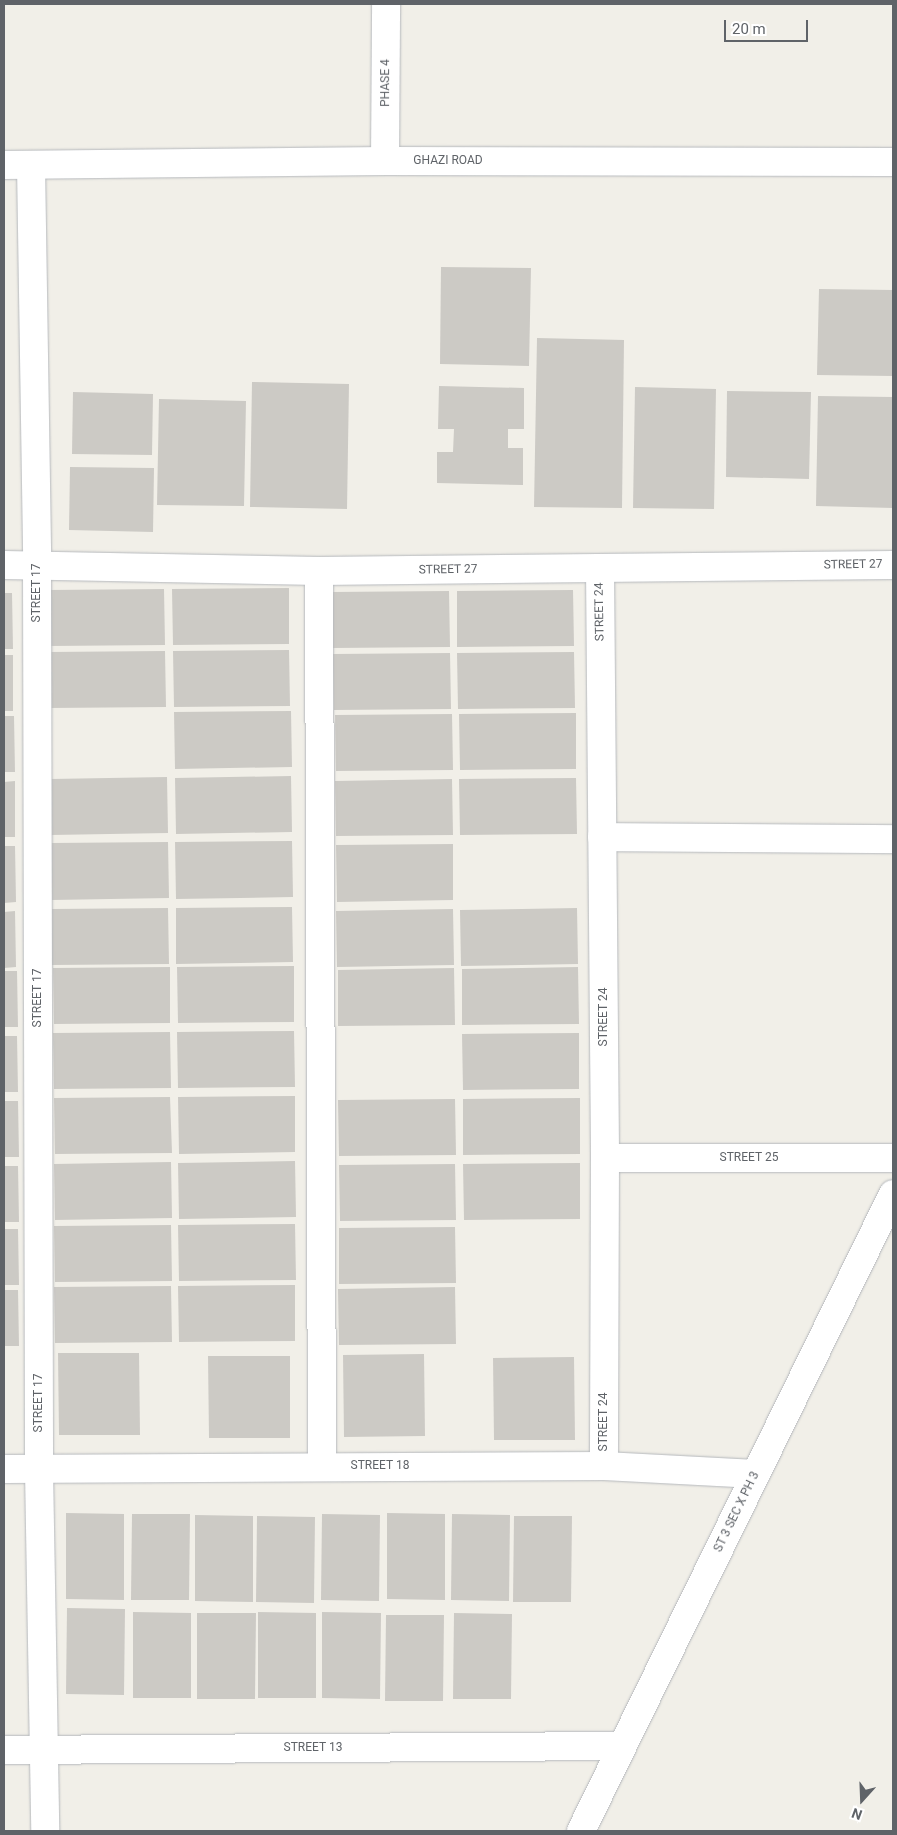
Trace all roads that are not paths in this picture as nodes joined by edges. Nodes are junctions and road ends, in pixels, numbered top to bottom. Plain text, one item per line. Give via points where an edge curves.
1 (386, 4) edge
2 (385, 161) junction
3 (893, 162) edge
4 (4, 165) edge
5 (31, 165) junction
6 (37, 564) junction
7 (4, 565) edge
8 (893, 565) edge
9 (600, 568) junction
10 (319, 571) junction
11 (602, 837) junction
12 (893, 839) edge
13 (605, 1158) junction
14 (893, 1158) edge
15 (893, 1194) edge
16 (322, 1466) junction
17 (604, 1466) junction
18 (4, 1469) edge
19 (39, 1470) junction
20 (756, 1474) junction
21 (621, 1746) junction
22 (4, 1750) edge
23 (43, 1750) junction
24 (44, 1831) edge
25 (581, 1831) edge

1 - 2 street, PHASE 4
2 - 3 street, GHAZI ROAD
2 - 5 street, GHAZI ROAD
4 - 5 street, GHAZI ROAD
5 - 6 street, STREET 17
6 - 7 street, STREET 27
6 - 10 street, STREET 27
6 - 19 street, STREET 17
8 - 9 street, STREET 27
9 - 10 street, STREET 27
9 - 11 street, STREET 24
10 - 16 street
11 - 12 street
11 - 13 street, STREET 24
13 - 14 street, STREET 25
13 - 17 street, STREET 24
15 - 20 street, ST 3 SEC X PH 3
16 - 17 street, STREET 18
16 - 19 street, STREET 18
17 - 20 street, STREET 18
18 - 19 street, STREET 18
19 - 23 street, STREET 17
20 - 21 street, ST 3 SEC X PH 3
21 - 23 street, STREET 13
21 - 25 street, ST 3 SEC X PH 3
22 - 23 street, STREET 13
23 - 24 street, STREET 17

